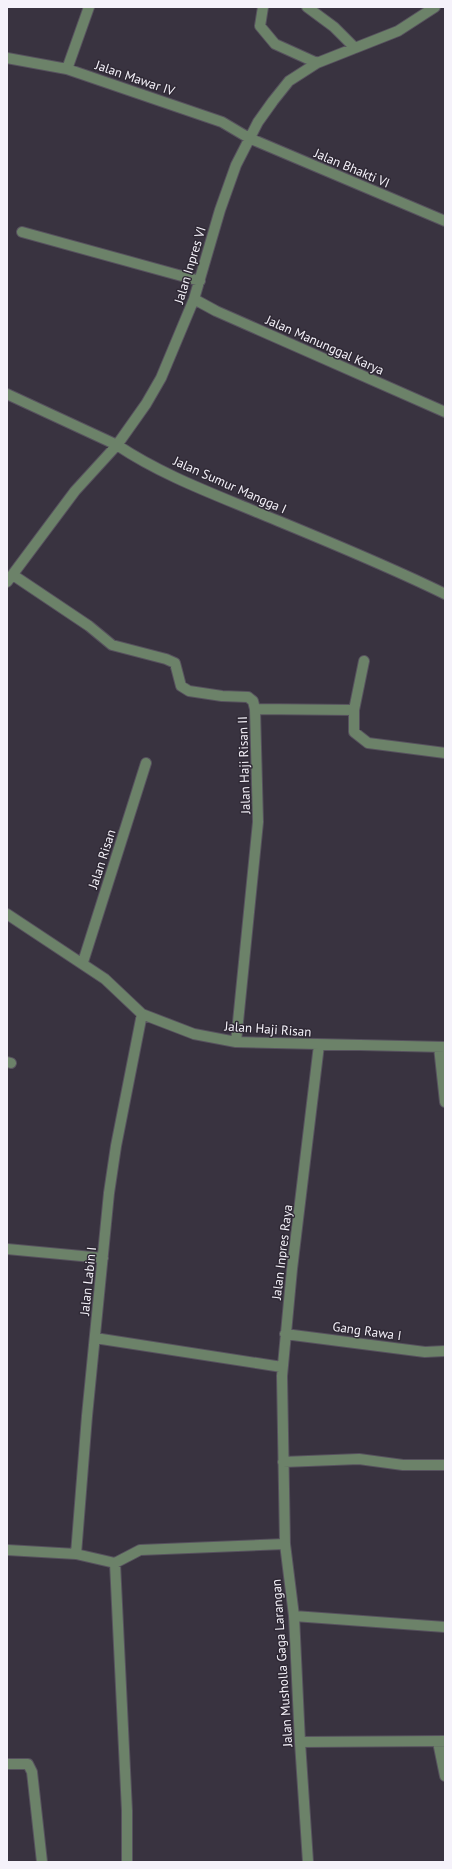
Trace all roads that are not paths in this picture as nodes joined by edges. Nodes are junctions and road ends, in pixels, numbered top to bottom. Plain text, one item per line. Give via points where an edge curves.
1 (89, 7) edge
2 (263, 7) edge
3 (307, 7) edge
4 (435, 7) edge
5 (355, 48) junction
6 (7, 58) edge
7 (316, 63) junction
8 (67, 69) junction
9 (249, 138) junction
10 (445, 221) edge
11 (22, 232) dead end
12 (200, 281) junction
13 (194, 299) junction
14 (7, 394) edge
15 (445, 412) edge
16 (117, 445) junction
17 (10, 579) edge
18 (445, 594) edge
19 (364, 661) dead end
20 (255, 709) junction
21 (354, 710) junction
22 (445, 753) edge
23 (146, 763) dead end
24 (7, 914) edge
25 (83, 962) junction
26 (142, 1014) junction
27 (236, 1042) junction
28 (319, 1045) junction
29 (442, 1047) edge
30 (445, 1102) edge
31 (7, 1249) edge
32 (104, 1258) junction
33 (285, 1334) junction
34 (95, 1338) junction
35 (445, 1351) edge
36 (282, 1367) junction
37 (283, 1462) junction
38 (445, 1465) edge
39 (285, 1544) junction
40 (7, 1550) edge
41 (76, 1554) junction
42 (115, 1563) junction
43 (294, 1616) junction
44 (445, 1627) edge
45 (442, 1741) edge
46 (300, 1742) junction
47 (7, 1764) edge
48 (445, 1776) edge
49 (42, 1862) edge
50 (127, 1862) edge
51 (308, 1862) edge

1 - 8 street
2 - 7 street via 260,26 275,44
3 - 5 street via 334,27
4 - 5 street, Jalan Inpres VI via 398,31
5 - 7 street, Jalan Inpres VI
6 - 8 street, Jalan Mawar IV
7 - 9 street, Jalan Inpres VI via 289,82
8 - 9 street, Jalan Mawar IV via 222,122
9 - 10 street, Jalan Bhakti VI
9 - 12 street, Jalan Inpres VI via 220,210
11 - 12 street
12 - 13 street, Jalan Inpres VI
13 - 15 street, Jalan Manunggal Karya
13 - 16 street, Jalan Inpres VI via 161,378
14 - 16 street, Jalan Sumur Mangga I
16 - 17 street, Jalan Inpres VI via 75,491
16 - 18 street, Jalan Sumur Mangga I via 198,488 390,568
17 - 20 street, Jalan Haji Risan II via 89,626 112,645 175,663 181,686 188,691 222,696 248,696 253,701
19 - 21 street
20 - 21 street
20 - 27 street, Jalan Haji Risan II via 258,822
21 - 22 street via 354,732 368,743
23 - 25 street, Jalan Risan
24 - 25 street, Jalan Haji Risan
25 - 26 street, Jalan Haji Risan
26 - 27 street, Jalan Haji Risan via 194,1034
26 - 32 street, Jalan Labin I via 116,1146
27 - 28 street, Jalan Haji Risan
28 - 29 street, Jalan Haji Risan
28 - 33 street, Jalan Inpres Raya
29 - 30 street
31 - 32 street
32 - 34 street, Jalan Labin I
33 - 35 street, Gang Rawa I via 425,1352
33 - 36 street, Jalan Inpres Raya
34 - 36 street
34 - 41 street, Jalan Labin I
36 - 37 street, Jalan Inpres Raya
37 - 38 street via 359,1459 403,1465
37 - 39 street, Jalan Musholla Gaga Larangan
39 - 42 street via 140,1550
39 - 43 street, Jalan Musholla Gaga Larangan
40 - 41 street
41 - 42 street
42 - 50 street via 127,1811
43 - 44 street
43 - 46 street, Jalan Musholla Gaga Larangan
45 - 46 street
45 - 48 street
46 - 51 street, Jalan Musholla Gaga Larangan
47 - 49 street via 28,1764 32,1772

